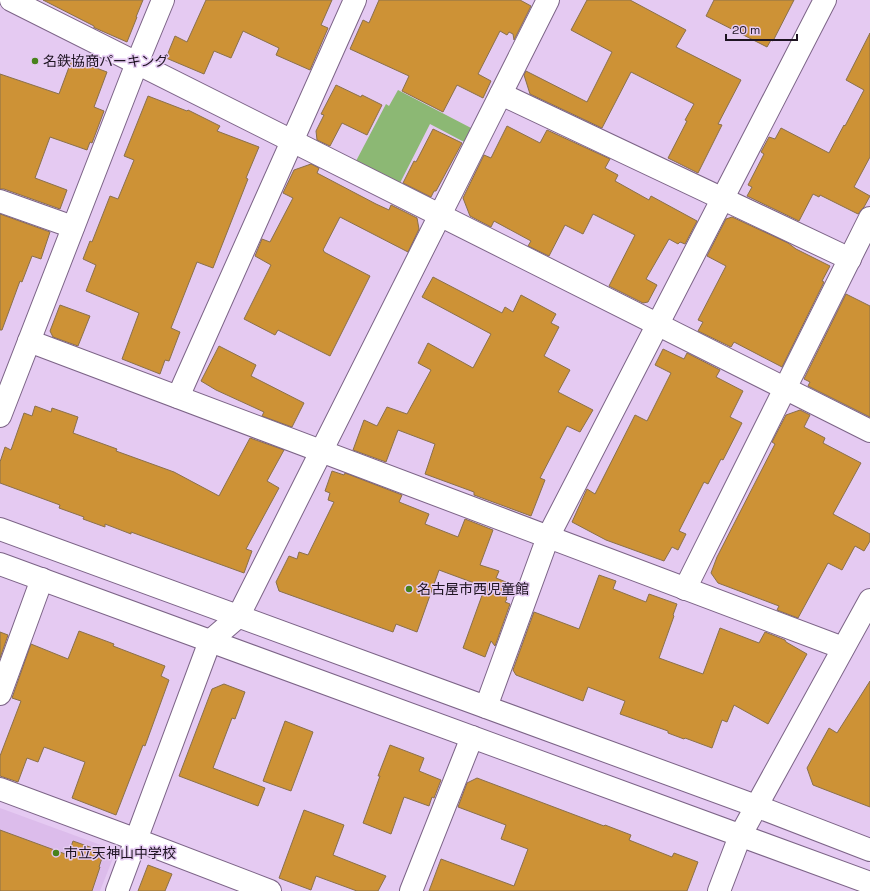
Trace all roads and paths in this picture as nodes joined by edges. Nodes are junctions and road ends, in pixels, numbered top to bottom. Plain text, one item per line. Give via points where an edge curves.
1 (11, 0) edge
2 (163, 0) edge
3 (355, 0) edge
4 (548, 0) edge
5 (825, 0) edge
6 (137, 63) junction
7 (501, 94) junction
8 (292, 141) junction
9 (722, 198) junction
10 (0, 201) edge
11 (440, 215) junction
12 (870, 218) edge
13 (73, 227) junction
14 (850, 259) junction
15 (658, 324) junction
16 (29, 341) junction
17 (8, 373) edge
18 (785, 388) junction
19 (178, 397) junction
20 (0, 416) edge
21 (870, 431) edge
22 (321, 452) junction
23 (0, 529) edge
24 (548, 537) junction
25 (0, 564) edge
26 (42, 580) junction
27 (685, 589) junction
28 (870, 600) edge
29 (238, 617) junction
30 (210, 641) junction
31 (843, 648) junction
32 (0, 694) edge
33 (486, 707) junction
34 (472, 737) junction
35 (0, 789) edge
36 (756, 806) junction
37 (740, 836) junction
38 (137, 840) junction
39 (870, 850) edge
40 (870, 883) edge
41 (117, 891) edge
42 (270, 891) edge
43 (411, 891) edge
44 (719, 891) edge

1 - 6 street
2 - 6 street
3 - 8 street
4 - 7 street
5 - 9 street
6 - 8 street
6 - 13 street
7 - 9 street
7 - 11 street
8 - 11 street
8 - 19 street
9 - 14 street
9 - 15 street
10 - 13 street
11 - 15 street
11 - 22 street
12 - 14 street
13 - 16 street
14 - 18 street
15 - 18 street
15 - 24 street
16 - 17 street
16 - 19 street
17 - 20 street
18 - 21 street
18 - 27 street
19 - 22 street
22 - 24 street
22 - 29 street
23 - 29 street
24 - 27 street
24 - 33 street
25 - 26 street
26 - 30 street
26 - 32 street
27 - 31 street
28 - 31 street
29 - 30 street
29 - 33 street
30 - 34 street
30 - 38 street
31 - 36 street
33 - 36 street
34 - 37 street
34 - 43 street
35 - 38 street
36 - 37 street
36 - 39 street
37 - 40 street
37 - 44 street
38 - 41 street
38 - 42 street

